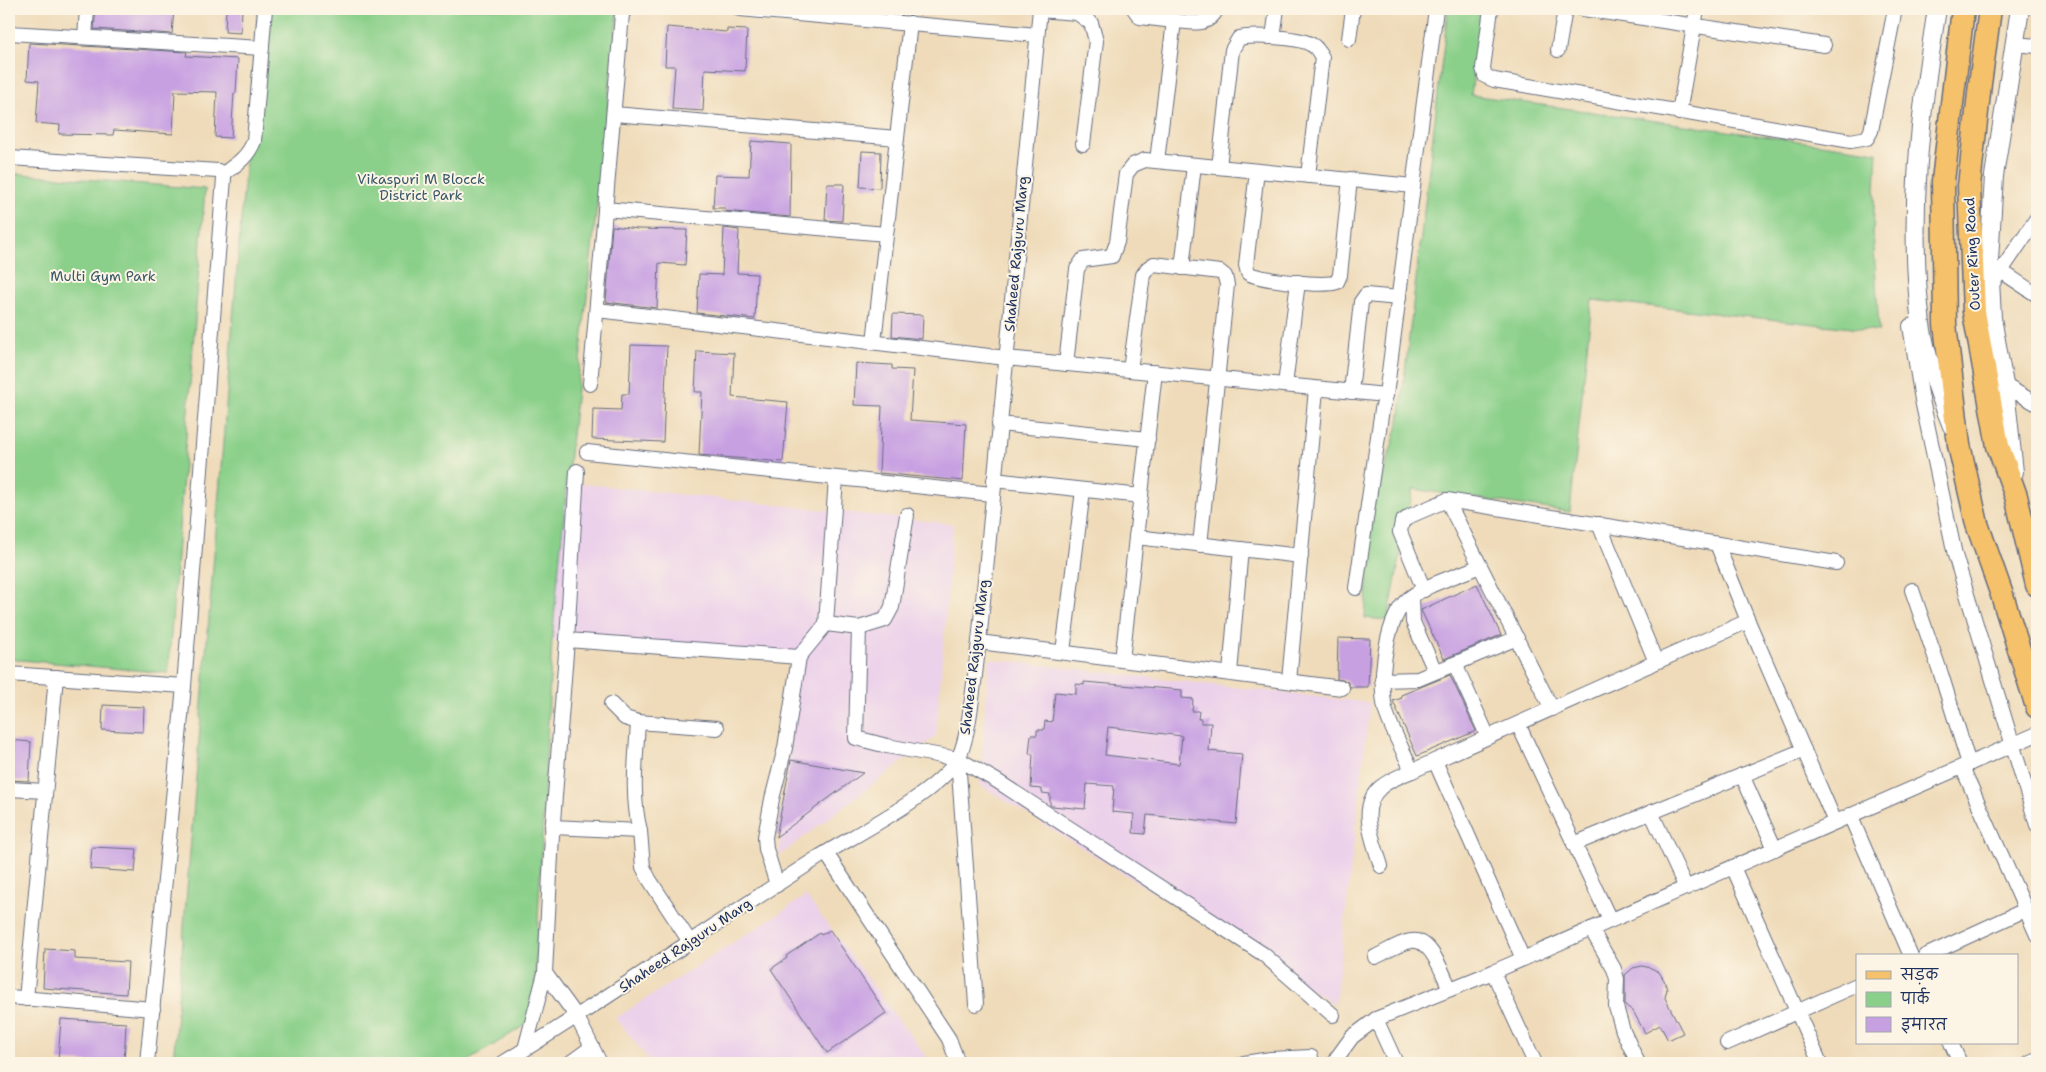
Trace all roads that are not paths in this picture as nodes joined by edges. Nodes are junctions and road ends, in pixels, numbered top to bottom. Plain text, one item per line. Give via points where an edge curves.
1 (87, 9) edge
2 (265, 9) edge
3 (626, 9) edge
4 (740, 9) edge
5 (1134, 9) edge
6 (1218, 9) edge
7 (1277, 9) edge
8 (1353, 9) edge
9 (1436, 9) edge
10 (1491, 9) edge
11 (1565, 9) edge
12 (1583, 9) edge
13 (1696, 9) edge
14 (1895, 9) edge
15 (1937, 9) edge
16 (1963, 9) edge
17 (1990, 9) edge
18 (2020, 9) edge
19 (1039, 10) edge
20 (1174, 22) junction
21 (910, 23) junction
22 (1694, 24) junction
23 (9, 33) edge
24 (1037, 35) junction
25 (85, 38) junction
26 (1273, 38) junction
27 (1349, 39) dead end
28 (2014, 44) junction
29 (1824, 45) dead end
30 (2037, 46) edge
31 (262, 48) junction
32 (1558, 50) dead end
33 (1680, 113) junction
34 (614, 114) junction
35 (897, 138) junction
36 (1083, 144) dead end
37 (9, 158) edge
38 (1157, 162) junction
39 (1194, 164) junction
40 (1219, 167) junction
41 (1257, 171) junction
42 (223, 174) junction
43 (1308, 176) junction
44 (1350, 180) junction
45 (1413, 186) junction
46 (605, 209) junction
47 (2037, 218) edge
48 (886, 234) junction
49 (1182, 268) junction
50 (2001, 271) junction
51 (1298, 282) junction
52 (1990, 287) junction
53 (2037, 295) edge
54 (1398, 298) junction
55 (597, 310) junction
56 (1910, 326) dead end
57 (874, 342) junction
58 (1006, 358) junction
59 (1066, 364) junction
60 (1130, 370) junction
61 (1155, 372) junction
62 (1216, 378) junction
63 (590, 384) dead end
64 (1285, 386) junction
65 (2004, 386) junction
66 (1316, 388) junction
67 (1351, 392) junction
68 (1386, 395) junction
69 (2037, 404) edge
70 (999, 424) junction
71 (1148, 439) junction
72 (1959, 445) junction
73 (587, 452) dead end
74 (577, 471) dead end
75 (836, 478) junction
76 (994, 480) junction
77 (1083, 490) junction
78 (992, 494) junction
79 (1141, 496) junction
80 (2016, 496) junction
81 (1447, 500) junction
82 (907, 515) dead end
83 (1599, 524) junction
84 (1136, 537) junction
85 (1718, 544) junction
86 (1200, 545) junction
87 (1241, 549) junction
88 (1300, 556) junction
89 (1836, 563) dead end
90 (1480, 566) junction
91 (2037, 585) edge
92 (1356, 588) dead end
93 (1424, 590) junction
94 (1912, 590) dead end
95 (1412, 597) junction
96 (1748, 621) junction
97 (826, 624) junction
98 (859, 628) junction
99 (1517, 638) junction
100 (567, 640) junction
101 (979, 642) junction
102 (1063, 652) junction
103 (799, 658) junction
104 (1122, 660) junction
105 (1656, 662) junction
106 (1455, 664) junction
107 (1435, 671) junction
108 (1230, 673) junction
109 (9, 674) edge
110 (56, 677) junction
111 (1382, 680) junction
112 (1289, 681) junction
113 (184, 686) junction
114 (1342, 688) dead end
115 (611, 704) dead end
116 (2037, 707) edge
117 (1552, 709) junction
118 (638, 722) junction
119 (1518, 724) junction
120 (716, 728) dead end
121 (2037, 734) edge
122 (1488, 737) junction
123 (2014, 744) junction
124 (1804, 750) junction
125 (958, 759) junction
126 (1435, 761) junction
127 (1965, 765) junction
128 (1412, 771) junction
129 (1742, 775) junction
130 (9, 789) edge
131 (45, 792) junction
132 (1651, 812) junction
133 (1850, 816) junction
134 (1835, 822) junction
135 (2037, 825) edge
136 (552, 827) junction
137 (640, 831) junction
138 (1574, 844) junction
139 (1775, 849) junction
140 (826, 853) junction
141 (1382, 866) dead end
142 (1733, 867) junction
143 (777, 884) junction
144 (1686, 888) junction
145 (2025, 910) junction
146 (1610, 920) junction
147 (1591, 929) junction
148 (2037, 935) edge
149 (690, 942) junction
150 (1910, 954) edge
151 (1929, 954) edge
152 (1375, 957) dead end
153 (1523, 958) junction
154 (1493, 972) junction
155 (545, 973) junction
156 (1856, 985) edge
157 (1450, 989) junction
158 (9, 997) edge
159 (26, 999) junction
160 (976, 1004) dead end
161 (153, 1009) junction
162 (1797, 1012) junction
163 (1333, 1015) dead end
164 (577, 1017) junction
165 (1376, 1019) junction
166 (1728, 1043) dead end
167 (1951, 1044) edge
168 (592, 1047) junction
169 (526, 1049) junction
170 (1311, 1057) dead end
171 (2037, 1060) edge
172 (148, 1063) edge
173 (503, 1063) edge
174 (570, 1063) edge
175 (600, 1063) edge
176 (958, 1063) edge
177 (1244, 1063) edge
178 (1335, 1063) edge
179 (1396, 1063) edge
180 (1535, 1063) edge
181 (1638, 1063) edge
182 (1820, 1063) edge
183 (1960, 1063) edge
184 (2030, 1063) edge

1 - 25 street
2 - 31 street
3 - 34 street via 622,14
4 - 21 street
5 - 20 street via 1140,17
6 - 20 street via 1204,23
7 - 26 street
8 - 27 street
9 - 45 street
10 - 33 street via 1483,68 1486,76
11 - 32 street
12 - 22 street
13 - 22 street
14 - 33 street via 1875,120 1867,138 1852,141
15 - 72 street, Outer Ring Road via 1926,78 1915,240 1921,326 1937,389
16 - 72 main road, Outer Ring Road via 1943,181 1945,324
17 - 80 main road, Outer Ring Road via 1969,186 1974,312 1998,446
18 - 28 street, Outer Ring Road
19 - 24 street, Shaheed Rajguru Marg
19 - 36 street via 1077,14 1090,23 1096,41
20 - 38 street
21 - 24 street
21 - 35 street
22 - 29 street
22 - 33 street
23 - 25 street
24 - 58 street, Shaheed Rajguru Marg
25 - 31 street
26 - 40 street via 1252,35 1239,38 1232,50
26 - 43 street via 1307,41 1322,57
28 - 30 street
28 - 52 street, Outer Ring Road via 1994,176
31 - 42 street via 254,141 244,159
34 - 35 street
34 - 46 street
35 - 48 street
37 - 42 street
38 - 39 street
38 - 59 street via 1145,160 1133,165 1126,174 1117,242 1112,256 1084,260 1077,270
39 - 40 street
39 - 49 street
40 - 41 street
41 - 43 street
41 - 51 street via 1246,264 1248,273 1255,277
42 - 113 street
43 - 44 street
44 - 45 street
44 - 51 street via 1337,282 1330,285
45 - 54 street
46 - 48 street
46 - 55 street
47 - 50 street
48 - 57 street
49 - 60 street via 1154,264 1143,275
49 - 62 street via 1220,272 1228,285
50 - 52 street
50 - 53 street
51 - 64 street
52 - 65 street, Outer Ring Road
54 - 67 street via 1366,295 1361,302
54 - 68 street
55 - 57 street
55 - 63 street
56 - 123 street via 1955,555
57 - 58 street
58 - 59 street
58 - 70 street, Shaheed Rajguru Marg
59 - 60 street
60 - 61 street
61 - 62 street
61 - 71 street
62 - 64 street
62 - 86 street
64 - 66 street
65 - 69 street
65 - 80 street, Outer Ring Road
66 - 67 street
66 - 88 street
67 - 68 street
68 - 92 street
70 - 71 street
70 - 76 street, Shaheed Rajguru Marg
71 - 79 street
72 - 116 main road, Outer Ring Road via 1977,524
73 - 75 street
74 - 100 street
75 - 78 street
75 - 97 street
76 - 77 street
76 - 78 street, Shaheed Rajguru Marg
77 - 79 street
77 - 102 street
78 - 101 street, Shaheed Rajguru Marg
79 - 84 street
80 - 91 main road, Outer Ring Road
81 - 83 street
81 - 90 street
81 - 93 street via 1402,522 1400,532
82 - 98 street via 892,607 885,620
83 - 85 street
83 - 105 street
84 - 86 street
84 - 104 street
85 - 89 street
85 - 96 street
86 - 87 street
87 - 88 street
87 - 108 street
88 - 112 street
90 - 93 street
90 - 99 street
93 - 95 street
94 - 127 street via 1941,674
95 - 107 street via 1413,622
95 - 111 street via 1398,610 1386,644
96 - 105 street
96 - 124 street
97 - 98 street
97 - 103 street
98 - 125 street via 856,738
99 - 106 street
99 - 117 street
100 - 103 street
100 - 136 street
101 - 102 street
101 - 125 street, Shaheed Rajguru Marg via 965,738
102 - 104 street
103 - 143 street via 786,748 765,837
104 - 108 street
105 - 117 street
106 - 107 street
106 - 122 street
107 - 111 street via 1418,679
108 - 112 street
109 - 110 street
110 - 113 street
110 - 131 street
111 - 128 street via 1387,714
112 - 114 street
113 - 161 street
115 - 118 street via 625,718
117 - 119 street
118 - 120 street
118 - 137 street via 634,796
119 - 122 street
119 - 138 street
121 - 123 street
122 - 126 street
123 - 127 street
123 - 135 street
124 - 129 street
124 - 134 street
125 - 140 street, Shaheed Rajguru Marg via 918,796
125 - 160 street
125 - 163 street via 1263,954
126 - 128 street
126 - 153 street
127 - 133 street
127 - 145 street
128 - 141 street via 1381,787 1371,798 1370,832
129 - 132 street
129 - 139 street
130 - 131 street
131 - 159 street
132 - 138 street
132 - 144 street
133 - 134 street
133 - 150 street
134 - 139 street
136 - 137 street
136 - 155 street
137 - 149 street via 643,866 648,879
138 - 146 street
139 - 142 street
140 - 143 street, Shaheed Rajguru Marg
140 - 176 street via 949,1039
142 - 144 street
142 - 162 street
143 - 149 street, Shaheed Rajguru Marg
144 - 146 street
145 - 148 street
145 - 151 street
146 - 147 street
147 - 153 street
147 - 181 street via 1614,969 1616,1007
149 - 164 street, Shaheed Rajguru Marg
152 - 157 street via 1410,941 1425,944 1438,961
153 - 154 street
154 - 157 street
154 - 180 street
155 - 164 street
155 - 169 street
156 - 162 street
157 - 165 street
158 - 159 street
159 - 161 street
161 - 172 street
162 - 166 street
162 - 182 street
164 - 168 street
164 - 169 street, Shaheed Rajguru Marg
165 - 178 street via 1352,1037
165 - 179 street
167 - 183 street
168 - 174 street
168 - 175 street
169 - 173 street, Shaheed Rajguru Marg
170 - 177 street
171 - 184 street

